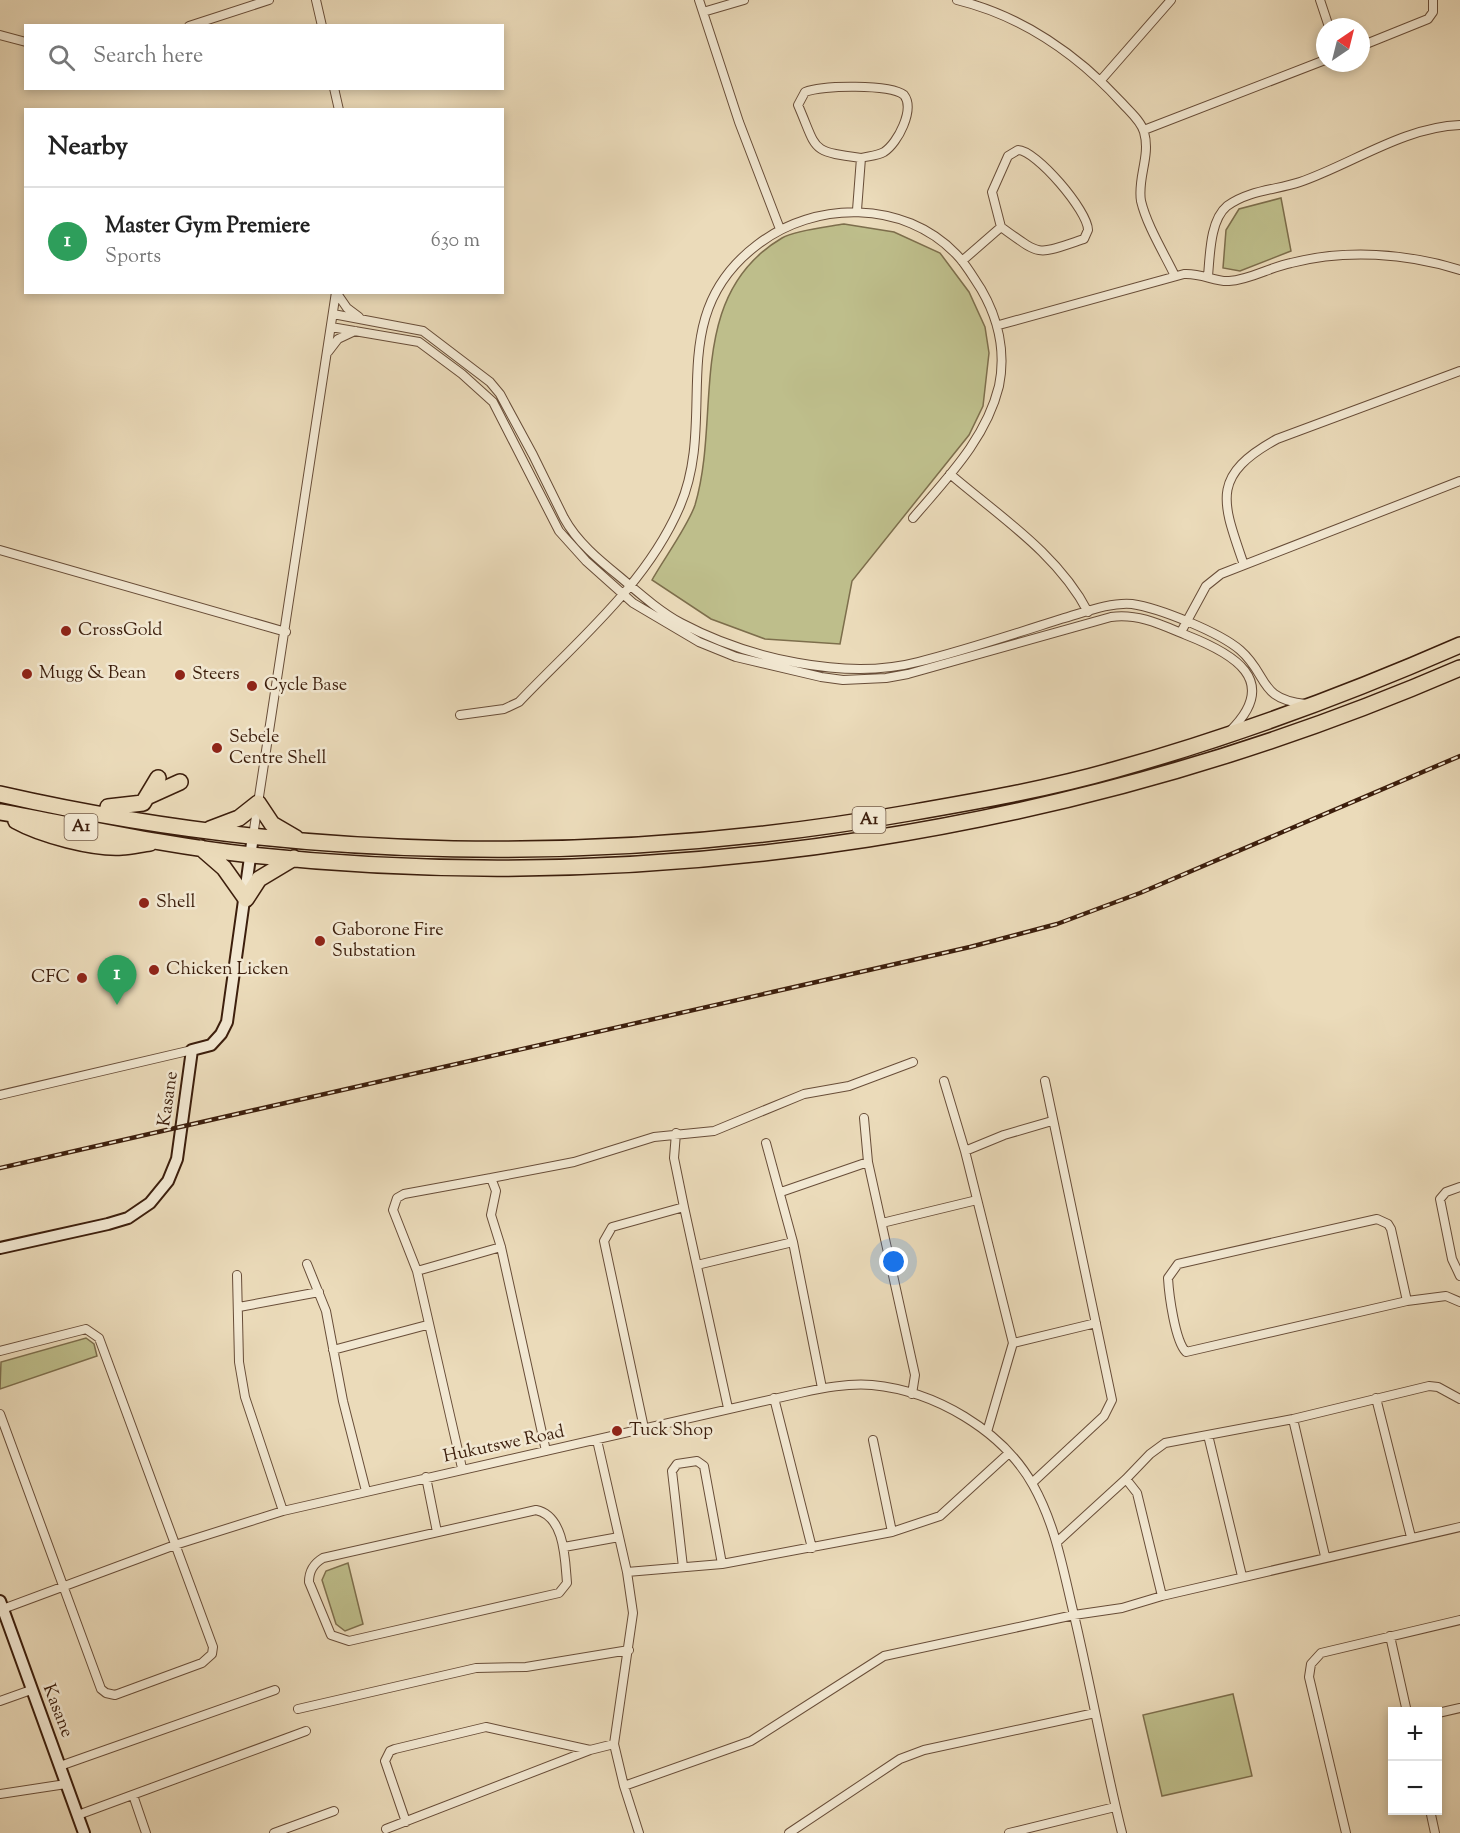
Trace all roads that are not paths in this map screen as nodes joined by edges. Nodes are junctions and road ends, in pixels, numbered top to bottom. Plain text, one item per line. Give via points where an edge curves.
1 (269, 0) edge
2 (316, 0) edge
3 (699, 0) edge
4 (744, 0) edge
5 (957, 0) edge
6 (1172, 0) edge
7 (1320, 0) edge
8 (1433, 0) edge
9 (703, 12) junction
10 (1326, 18) edge
11 (195, 24) edge
12 (322, 24) edge
13 (0, 35) edge
14 (24, 41) edge
15 (1370, 42) edge
16 (1316, 63) edge
17 (1101, 80) junction
18 (334, 90) edge
19 (339, 108) edge
20 (1460, 125) edge
21 (1144, 130) junction
22 (861, 158) junction
23 (857, 210) junction
24 (1000, 227) junction
25 (780, 229) junction
26 (962, 261) junction
27 (1460, 270) edge
28 (1175, 276) junction
29 (1208, 276) junction
30 (336, 294) edge
31 (337, 294) edge
32 (333, 314) junction
33 (365, 320) junction
34 (999, 325) junction
35 (331, 327) junction
36 (360, 330) junction
37 (326, 354) junction
38 (1460, 370) edge
39 (950, 474) junction
40 (1460, 481) edge
41 (913, 518) dead end
42 (0, 550) edge
43 (1244, 565) junction
44 (631, 586) junction
45 (622, 595) junction
46 (1088, 612) junction
47 (1186, 622) junction
48 (286, 632) junction
49 (1181, 632) junction
50 (1460, 645) edge
51 (1460, 668) edge
52 (1312, 704) junction
53 (460, 715) dead end
54 (1225, 736) junction
55 (158, 778) dead end
56 (180, 782) dead end
57 (0, 794) edge
58 (150, 796) junction
59 (258, 804) junction
60 (54, 806) junction
61 (0, 812) edge
62 (208, 830) junction
63 (253, 836) junction
64 (310, 843) junction
65 (201, 848) junction
66 (251, 855) junction
67 (294, 858) junction
68 (246, 899) junction
69 (192, 1050) junction
70 (913, 1062) dead end
71 (944, 1081) dead end
72 (1044, 1081) dead end
73 (0, 1095) edge
74 (864, 1118) dead end
75 (1052, 1121) junction
76 (676, 1133) junction
77 (766, 1143) dead end
78 (965, 1151) junction
79 (868, 1162) junction
80 (491, 1178) junction
81 (1460, 1187) edge
82 (781, 1192) junction
83 (977, 1200) junction
84 (684, 1207) junction
85 (882, 1223) junction
86 (793, 1242) junction
87 (501, 1247) junction
88 (0, 1248) edge
89 (1456, 1257) edge
90 (308, 1264) dead end
91 (698, 1265) junction
92 (417, 1271) junction
93 (237, 1275) dead end
94 (1460, 1276) edge
95 (319, 1292) junction
96 (1407, 1301) junction
97 (1460, 1302) edge
98 (239, 1307) junction
99 (1096, 1323) junction
100 (427, 1325) junction
101 (1013, 1343) junction
102 (333, 1350) junction
103 (0, 1351) edge
104 (822, 1388) junction
105 (912, 1395) junction
106 (774, 1398) junction
107 (1376, 1398) junction
108 (1460, 1399) edge
109 (728, 1408) junction
110 (0, 1414) edge
111 (1293, 1419) junction
112 (644, 1428) junction
113 (987, 1432) junction
114 (1208, 1434) junction
115 (597, 1440) junction
116 (873, 1440) dead end
117 (546, 1451) junction
118 (1009, 1453) junction
119 (462, 1468) junction
120 (426, 1477) junction
121 (1126, 1479) junction
122 (1032, 1483) junction
123 (366, 1491) junction
124 (284, 1511) junction
125 (1460, 1527) edge
126 (436, 1532) junction
127 (892, 1532) junction
128 (619, 1537) junction
129 (1411, 1537) junction
130 (1057, 1542) junction
131 (175, 1545) junction
132 (564, 1547) junction
133 (812, 1548) junction
134 (1325, 1556) junction
135 (722, 1564) junction
136 (683, 1567) junction
137 (627, 1572) junction
138 (1242, 1576) junction
139 (63, 1587) junction
140 (1162, 1596) junction
141 (1, 1607) edge
142 (1074, 1615) junction
143 (1460, 1620) edge
144 (1390, 1636) junction
145 (629, 1650) junction
146 (31, 1690) junction
147 (274, 1690) dead end
148 (0, 1701) edge
149 (1406, 1707) edge
150 (1460, 1708) edge
151 (298, 1710) dead end
152 (1442, 1712) edge
153 (1095, 1713) junction
154 (306, 1731) dead end
155 (614, 1744) junction
156 (590, 1750) junction
157 (60, 1766) junction
158 (66, 1784) junction
159 (624, 1786) junction
160 (0, 1794) edge
161 (133, 1795) junction
162 (1115, 1807) junction
163 (334, 1811) dead end
164 (78, 1815) junction
165 (1431, 1815) edge
166 (406, 1822) junction
167 (386, 1829) dead end
168 (84, 1833) edge
169 (146, 1833) edge
170 (274, 1833) edge
171 (639, 1833) edge
172 (789, 1833) edge
173 (1009, 1833) edge
174 (1122, 1833) edge
175 (1346, 1833) edge
176 (1435, 1833) edge

1 - 11 street
2 - 12 street
3 - 9 street
4 - 9 street
5 - 17 street via 980,6 1044,36
6 - 17 street
7 - 10 street
8 - 15 street via 1433,12 1428,19
9 - 25 street
13 - 14 street
16 - 21 street
17 - 21 street
18 - 19 street
20 - 29 street via 1402,139 1300,182 1256,193 1227,207 1215,229
21 - 28 street via 1148,148 1141,199
22 - 22 street via 824,153 817,148 798,105 805,92 844,87 885,89 904,95 909,116 890,146 882,153
22 - 23 street
23 - 25 street via 811,217
23 - 26 street via 908,223 938,238
24 - 24 street via 992,192 1008,156 1024,150 1057,181 1088,230 1084,239 1043,253 1032,250
24 - 26 street
25 - 44 street via 738,261 707,309 699,338 694,451 686,493 664,538
26 - 34 street
27 - 29 street via 1434,262 1361,255 1290,263 1227,282
28 - 29 street
28 - 34 street
30 - 32 street
31 - 33 street via 350,311
32 - 33 street
32 - 35 street
33 - 44 street via 423,331 490,382 500,394 569,527
34 - 39 street via 1001,367 994,404 978,437
35 - 36 street
35 - 37 street
36 - 37 street via 338,339
36 - 45 street via 419,342 486,394 563,536
37 - 48 street
38 - 43 street via 1277,439 1246,458 1233,473 1225,500
39 - 41 street
39 - 46 street via 1051,561
40 - 43 street
42 - 48 street
43 - 47 street via 1213,578
44 - 45 street
44 - 46 street via 681,623 725,642 791,660 847,669 916,663
45 - 49 street via 682,633 716,649 797,673 843,680 908,674 1124,615
45 - 53 street via 519,702 504,709
46 - 47 street via 1129,604
47 - 49 street
47 - 52 street via 1242,652 1278,698
48 - 59 street
49 - 54 street via 1231,655 1248,678 1251,695 1247,710
50 - 52 highway, A1
51 - 67 highway, A1 via 1270,741 1119,786 944,826 764,853 563,866 440,867
52 - 54 highway, A1
54 - 64 highway, A1 via 1114,770 1005,797 770,834 581,848 394,849
55 - 58 highway
56 - 58 highway
57 - 60 highway, A1
58 - 60 highway via 143,803 124,807
59 - 62 highway via 239,818
59 - 63 street
59 - 64 highway via 272,824
60 - 62 highway, A1
61 - 65 highway, A1
62 - 63 highway, A1
63 - 64 highway, A1
63 - 66 street, Kasane
65 - 66 highway, A1
65 - 68 highway via 224,868
66 - 67 highway, A1
66 - 68 street, Kasane
67 - 68 highway via 259,879
68 - 69 street, Kasane via 227,1022 211,1045
69 - 73 street
69 - 88 street, Kasane via 177,1159 168,1180 150,1203 128,1218
70 - 76 street via 849,1086 804,1094 714,1131
71 - 78 street
72 - 75 street
74 - 79 street
75 - 78 street
75 - 99 street
76 - 80 street via 574,1162
76 - 84 street via 674,1158
77 - 82 street
78 - 83 street
79 - 82 street
79 - 85 street
80 - 87 street via 496,1191 491,1215
80 - 92 street via 397,1198 393,1210
81 - 89 street via 1440,1199
82 - 86 street
83 - 85 street
83 - 101 street
84 - 91 street
84 - 112 street via 612,1227 604,1241
85 - 105 street via 915,1375
86 - 91 street
86 - 104 street
87 - 92 street
87 - 117 street
89 - 94 street
90 - 95 street
91 - 109 street
92 - 100 street
93 - 98 street
95 - 98 street
95 - 102 street
96 - 96 street via 1391,1229 1377,1220 1178,1264 1168,1278 1174,1319 1186,1352
96 - 97 street via 1446,1296
98 - 124 street via 239,1362 245,1397
99 - 101 street
99 - 122 street via 1112,1400 1104,1416
100 - 102 street
100 - 119 street
101 - 113 street
102 - 123 street
103 - 131 street via 86,1329 94,1332
104 - 105 street, Hukutswe Road via 872,1385
104 - 106 street, Hukutswe Road
105 - 113 street, Hukutswe Road via 947,1408
106 - 109 street, Hukutswe Road
106 - 133 street
107 - 108 street via 1429,1386
107 - 111 street
107 - 129 street
109 - 112 street, Hukutswe Road
110 - 139 street
111 - 114 street
111 - 134 street
112 - 115 street, Hukutswe Road
113 - 118 street, Hukutswe Road
114 - 121 street via 1165,1443
114 - 138 street
115 - 117 street, Hukutswe Road
115 - 128 street
116 - 127 street
117 - 119 street, Hukutswe Road
118 - 122 street, Hukutswe Road
118 - 127 street via 940,1516
119 - 120 street, Hukutswe Road
120 - 123 street, Hukutswe Road
120 - 126 street
121 - 130 street
121 - 140 street via 1137,1493
122 - 130 street, Hukutswe Road
123 - 124 street, Hukutswe Road
124 - 131 street, Hukutswe Road
125 - 129 street
126 - 132 street via 536,1510 550,1517
126 - 132 street via 316,1562 309,1582 331,1635 350,1641 559,1593 567,1582
127 - 133 street
128 - 132 street
128 - 137 street
129 - 134 street
130 - 142 street, Hukutswe Road
131 - 139 street, Hukutswe Road
131 - 139 street via 213,1647 212,1654 202,1663 115,1695 106,1693 101,1689
133 - 135 street
134 - 138 street
135 - 136 street
135 - 136 street via 704,1466 697,1461 677,1464 672,1471
136 - 137 street
137 - 145 street via 633,1621
138 - 140 street
139 - 141 street, Hukutswe Road
140 - 142 street via 1122,1608
141 - 146 street, Kasane
142 - 153 street, Hukutswe Road
142 - 159 street via 884,1656 751,1741
143 - 144 street
144 - 149 street
144 - 175 street via 1321,1653 1311,1664 1309,1677
145 - 151 street via 526,1667 476,1668
145 - 155 street
146 - 148 street
146 - 157 street, Kasane
147 - 157 street
150 - 152 street
153 - 162 street, Hukutswe Road
153 - 172 street via 924,1750 900,1760
154 - 161 street
155 - 156 street
155 - 159 street
156 - 166 street
156 - 166 street via 486,1727 395,1749 385,1761
157 - 158 street, Kasane
158 - 160 street
158 - 164 street, Kasane
159 - 171 street
161 - 164 street
161 - 169 street
162 - 173 street
162 - 174 street, Hukutswe Road
163 - 170 street
164 - 168 street, Kasane
165 - 176 street
166 - 167 street

